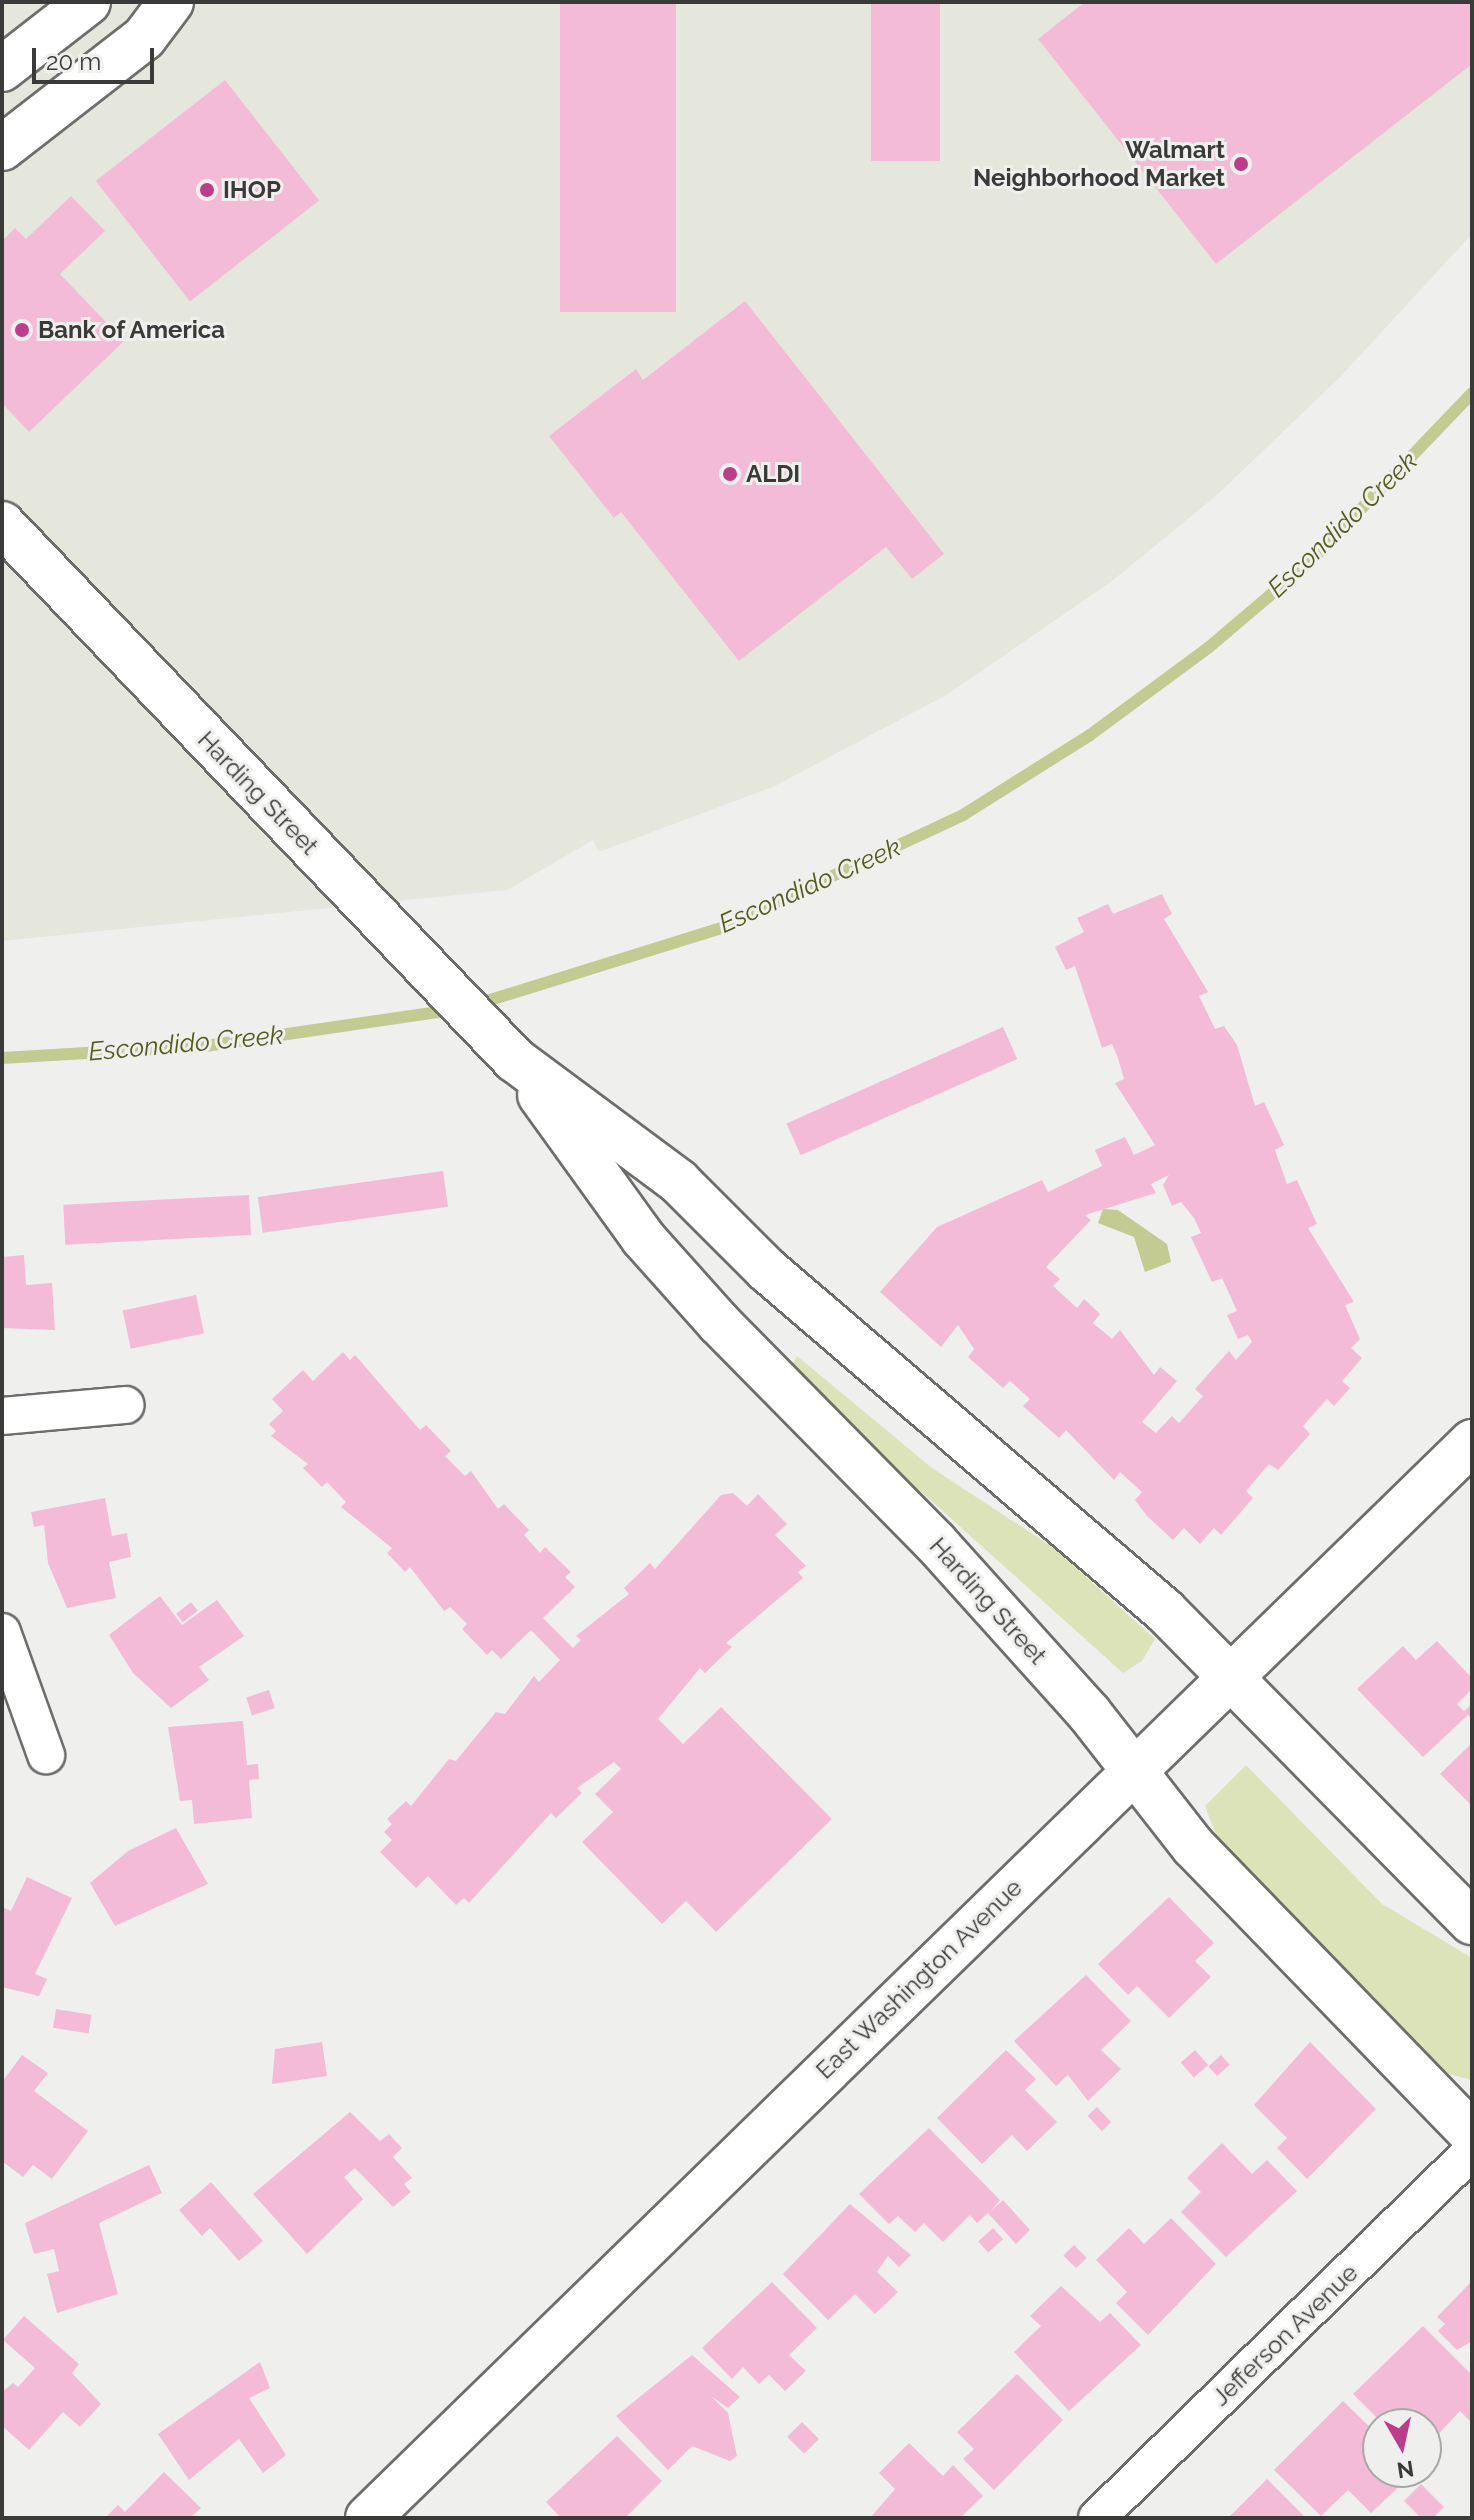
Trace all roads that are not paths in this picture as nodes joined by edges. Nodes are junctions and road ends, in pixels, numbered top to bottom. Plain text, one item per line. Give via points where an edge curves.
1 (88, 2) edge
2 (171, 2) edge
3 (2, 69) edge
4 (2, 148) edge
5 (2, 524) edge
6 (515, 1060) junction
7 (126, 1405) dead end
8 (2, 1416) edge
9 (1472, 1442) edge
10 (2, 1632) edge
11 (1229, 1678) junction
12 (46, 1755) dead end
13 (1134, 1771) junction
14 (1472, 1922) edge
15 (1472, 2134) edge
16 (1472, 2151) edge
17 (368, 2518) edge
18 (1097, 2518) edge

1 - 3 street
2 - 4 street via 144,38
5 - 6 street, Harding Street
6 - 11 street, Harding Street via 679,1182 767,1270 1165,1611
6 - 13 street, Harding Street via 643,1238 935,1542
7 - 8 street
9 - 11 street, East Washington Avenue
10 - 12 street
11 - 13 street, East Washington Avenue
11 - 14 street, Harding Street
13 - 15 street, Harding Street via 1193,1846
13 - 17 street, East Washington Avenue
16 - 18 street, Jefferson Avenue

